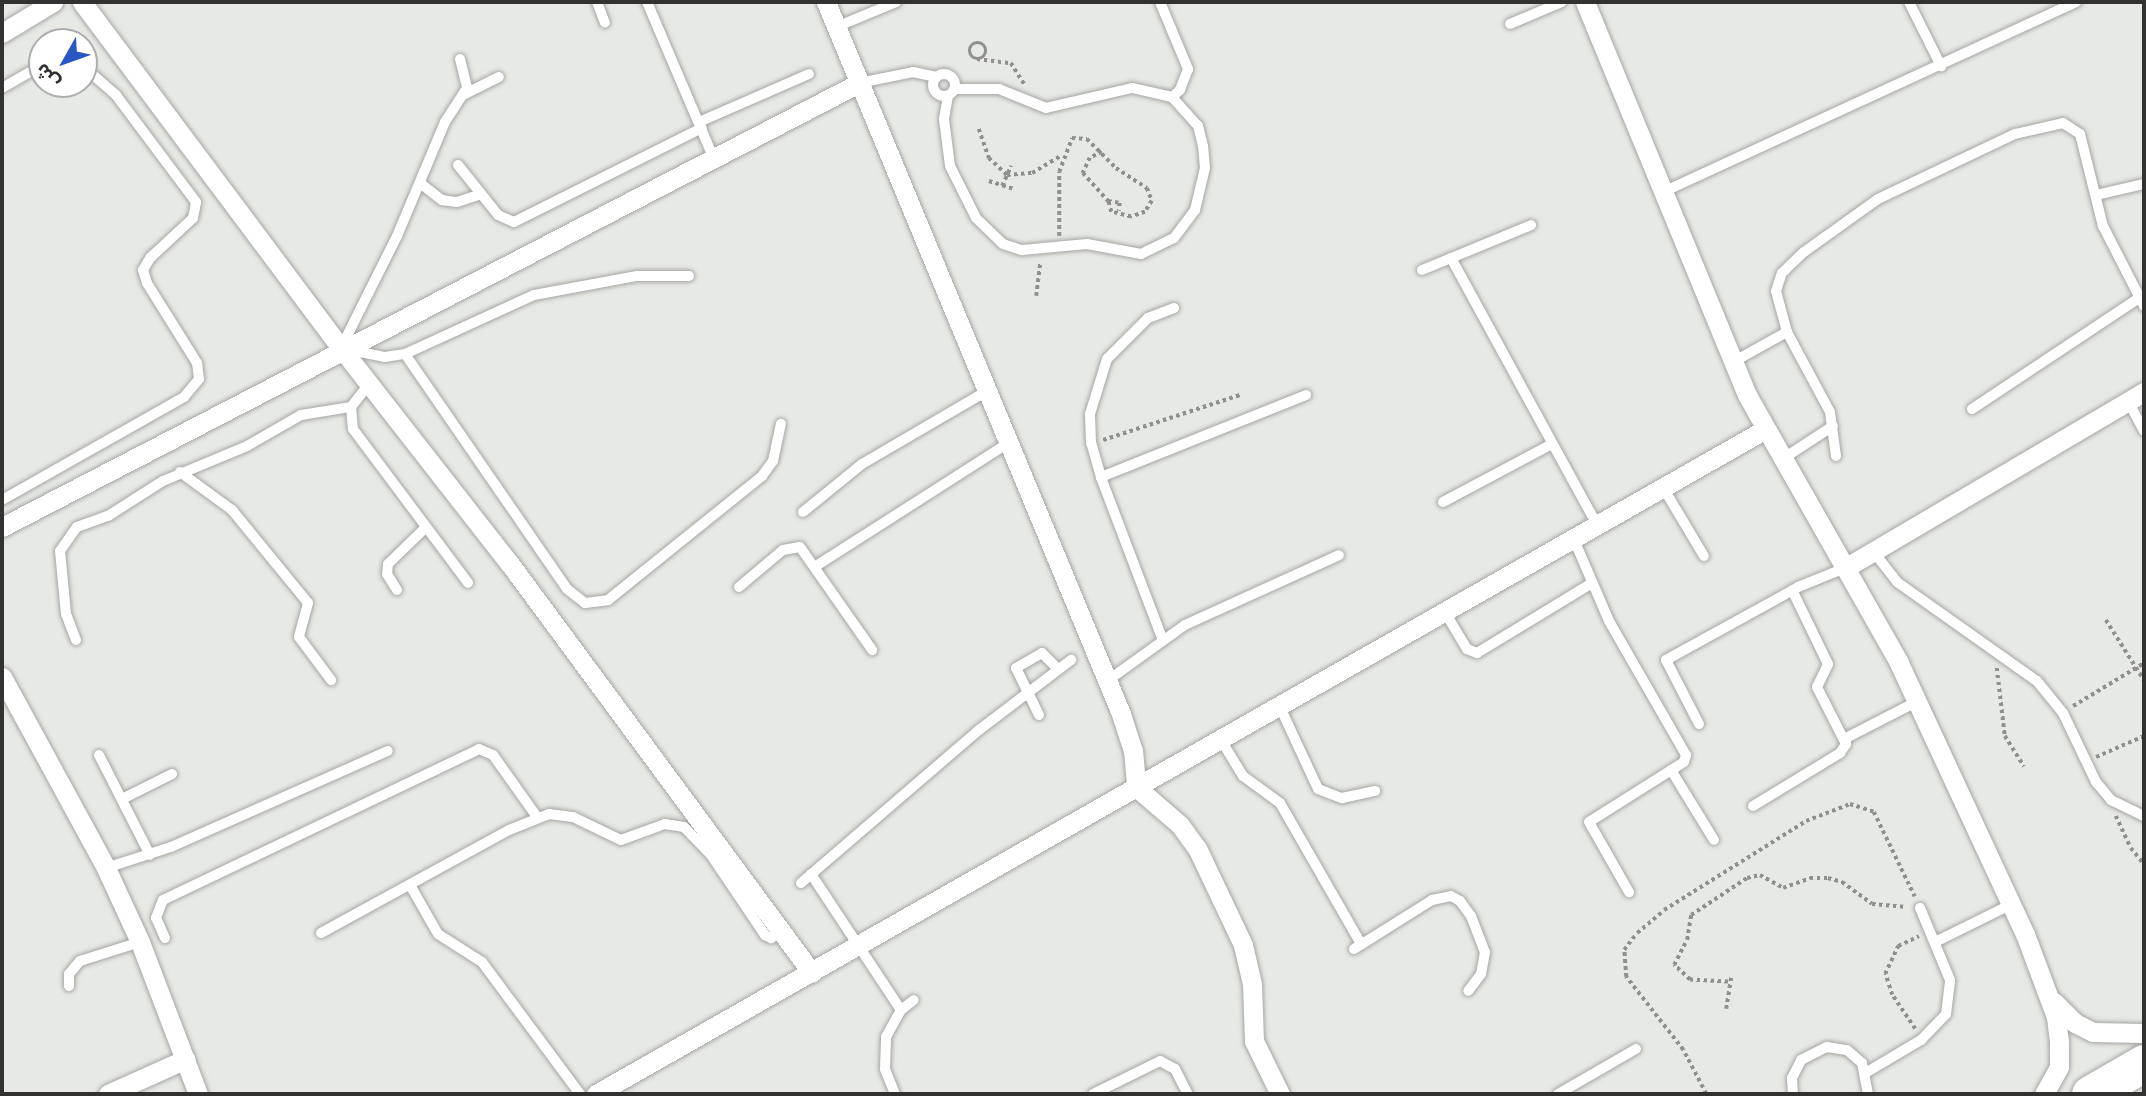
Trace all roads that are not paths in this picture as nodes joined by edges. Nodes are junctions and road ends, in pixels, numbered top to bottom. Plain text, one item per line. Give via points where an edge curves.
1 (53, 2) edge
2 (82, 2) edge
3 (597, 2) edge
4 (647, 2) edge
5 (825, 2) edge
6 (896, 2) edge
7 (1160, 2) edge
8 (1562, 2) edge
9 (1585, 2) edge
10 (1909, 2) edge
11 (2076, 2) edge
12 (881, 5) edge
13 (605, 23) dead end
14 (1510, 24) dead end
15 (836, 27) junction
16 (2, 33) edge
17 (460, 59) dead end
18 (1941, 66) junction
19 (28, 73) edge
20 (809, 74) dead end
21 (499, 76) dead end
22 (936, 77) junction
23 (98, 79) edge
24 (859, 83) junction
25 (2, 88) edge
26 (951, 92) junction
27 (463, 95) junction
28 (1172, 97) junction
29 (700, 125) junction
30 (713, 157) junction
31 (458, 165) dead end
32 (420, 183) junction
33 (2144, 184) edge
34 (1663, 192) junction
35 (481, 194) junction
36 (2096, 195) junction
37 (1531, 225) dead end
38 (1451, 258) junction
39 (1422, 270) dead end
40 (689, 276) dead end
41 (2142, 302) edge
42 (1174, 308) dead end
43 (1787, 332) junction
44 (341, 348) junction
45 (405, 354) junction
46 (1732, 363) junction
47 (369, 384) junction
48 (987, 391) junction
49 (1306, 395) dead end
50 (2136, 396) edge
51 (352, 407) junction
52 (1972, 409) dead end
53 (781, 424) dead end
54 (1833, 426) junction
55 (1764, 430) junction
56 (2144, 431) edge
57 (1008, 443) junction
58 (1550, 445) junction
59 (1836, 456) dead end
60 (1781, 461) junction
61 (180, 472) junction
62 (1101, 477) junction
63 (1664, 489) junction
64 (2, 500) edge
65 (1443, 502) dead end
66 (803, 512) dead end
67 (2, 527) edge
68 (426, 527) junction
69 (1598, 528) junction
70 (1575, 542) junction
71 (1873, 551) junction
72 (1339, 555) dead end
73 (1704, 556) dead end
74 (816, 566) junction
75 (1845, 568) junction
76 (468, 583) dead end
77 (1592, 583) junction
78 (739, 587) dead end
79 (397, 590) dead end
80 (1793, 590) junction
81 (1446, 614) junction
82 (1162, 638) junction
83 (76, 640) dead end
84 (872, 650) dead end
85 (1071, 660) dead end
86 (1058, 669) junction
87 (2, 677) edge
88 (331, 680) dead end
89 (1107, 681) junction
90 (1027, 694) junction
91 (1918, 701) junction
92 (1280, 707) junction
93 (1038, 715) dead end
94 (1699, 724) dead end
95 (1846, 738) junction
96 (1221, 740) junction
97 (388, 751) dead end
98 (99, 755) dead end
99 (1671, 770) junction
100 (172, 774) dead end
101 (1136, 787) junction
102 (1375, 791) dead end
103 (122, 799) junction
104 (1753, 806) dead end
105 (2144, 816) edge
106 (537, 817) junction
107 (1714, 840) dead end
108 (150, 855) junction
109 (106, 868) junction
110 (811, 874) junction
111 (801, 883) dead end
112 (410, 885) junction
113 (1629, 891) dead end
114 (2012, 904) junction
115 (1920, 908) road end
116 (781, 931) junction
117 (321, 933) dead end
118 (165, 938) dead end
119 (1935, 942) junction
120 (140, 943) junction
121 (859, 945) junction
122 (812, 973) junction
123 (69, 986) dead end
124 (1468, 990) dead end
125 (2048, 992) junction
126 (915, 1000) dead end
127 (901, 1010) junction
128 (2144, 1034) edge
129 (1636, 1049) dead end
130 (186, 1059) junction
131 (2144, 1063) edge
132 (1867, 1072) junction
133 (1572, 1091) edge
134 (108, 1094) edge
135 (198, 1094) edge
136 (580, 1094) edge
137 (596, 1094) edge
138 (895, 1094) edge
139 (1093, 1094) edge
140 (1188, 1094) edge
141 (1280, 1094) edge
142 (1558, 1094) edge
143 (1793, 1094) edge
144 (1868, 1094) edge
145 (2044, 1094) edge
146 (2090, 1094) edge

1 - 16 street
2 - 44 street
3 - 13 lane
4 - 29 lane
5 - 15 street
6 - 12 lane
7 - 28 lane via 1188,69 1181,90
8 - 14 lane
9 - 34 street
10 - 18 lane
11 - 18 lane
12 - 15 lane
15 - 24 street
17 - 27 lane via 468,80
18 - 34 lane
19 - 25 lane
20 - 29 lane
21 - 27 lane
22 - 24 lane via 913,72
22 - 26 lane via 935,91
22 - 26 lane via 950,76
23 - 64 lane via 116,95 196,202 193,218 143,270 197,363 199,379 184,397
24 - 30 street
24 - 48 street
26 - 28 lane via 999,89 1033,106 1060,108 1132,88
26 - 28 lane via 944,119 947,154 976,218 1003,244 1041,249 1094,245 1141,254 1164,244 1187,225 1202,191 1203,146 1198,126
27 - 32 lane via 445,122
29 - 30 lane
29 - 35 lane via 514,222 498,215
30 - 44 street
31 - 35 lane
32 - 35 lane via 442,200 457,202
32 - 44 lane
33 - 36 lane
34 - 46 street
36 - 41 lane via 2115,256
36 - 43 lane via 2085,144 2073,127 2053,123 2015,134 1878,199 1804,252 1782,273 1776,291
37 - 38 lane
38 - 39 lane
38 - 58 lane
40 - 45 lane via 624,278 534,295
41 - 52 lane
42 - 62 lane via 1148,318 1107,359 1095,386 1091,443
43 - 46 lane
43 - 54 lane via 1825,399
44 - 45 lane via 385,357
44 - 47 street
44 - 67 street
45 - 53 lane via 567,589 585,603 608,600 762,476 773,461
46 - 55 street
47 - 51 lane
47 - 116 street via 510,564
48 - 57 street
48 - 66 lane via 862,464
49 - 62 lane
50 - 56 lane
50 - 71 street
51 - 61 lane via 301,415 247,446
51 - 68 lane via 353,429
54 - 59 lane
54 - 60 lane
55 - 60 street
55 - 63 street
57 - 74 lane
57 - 89 street
58 - 65 lane
58 - 69 lane
60 - 75 street
61 - 83 lane via 108,516 77,527 67,537 60,563 68,623
61 - 88 lane via 232,510 308,603 299,637
62 - 82 lane
63 - 69 street
63 - 73 lane
68 - 76 lane
68 - 79 lane via 388,564 387,574
69 - 70 street
70 - 77 lane
70 - 81 street
71 - 75 street
71 - 105 lane via 1897,582 2037,681 2063,713 2084,759 2111,800
72 - 82 lane
74 - 78 lane via 800,547 790,546
74 - 84 lane
75 - 80 lane
75 - 91 street
77 - 81 lane via 1477,653 1467,649
77 - 99 lane via 1609,621 1685,751 1686,759
80 - 94 lane via 1667,660
80 - 95 lane via 1828,664 1817,687
81 - 92 street
82 - 89 lane
85 - 86 lane
86 - 90 lane
86 - 90 lane via 1042,653 1017,666 1016,674
87 - 109 street
89 - 101 street via 1128,732
90 - 93 lane
90 - 110 lane
91 - 95 lane
91 - 114 street
92 - 96 street
92 - 102 lane via 1318,789 1342,798
95 - 104 lane via 1840,753
96 - 101 street
96 - 124 lane via 1243,776 1280,803 1358,946 1432,900 1451,897 1466,908 1485,952 1481,974
97 - 108 lane
98 - 103 lane
99 - 107 lane
99 - 113 lane via 1589,822
100 - 103 lane
101 - 121 street
101 - 141 street via 1180,825 1212,873 1249,964 1254,1041
103 - 108 lane
106 - 112 lane
106 - 116 lane via 573,817 621,840 665,824 684,827 711,855 765,935 771,938
106 - 118 lane via 493,755 479,749 169,897 156,911
108 - 109 lane
109 - 120 street
110 - 111 lane
110 - 121 lane
112 - 117 lane
112 - 136 lane via 438,934 482,962
114 - 119 lane
114 - 125 street
115 - 119 lane
116 - 122 street
119 - 132 lane via 1950,980 1951,998 1945,1014 1921,1040
120 - 123 lane via 80,961 69,974
120 - 130 street
121 - 122 street
121 - 127 lane
122 - 137 street
125 - 128 street via 2059,1010 2093,1032
125 - 145 street via 2056,1017 2059,1067
126 - 127 lane
127 - 138 lane via 883,1053
129 - 133 lane
130 - 134 street
130 - 135 street
131 - 146 highway
132 - 143 lane via 1847,1050 1817,1049 1795,1069
132 - 144 lane
133 - 142 lane
139 - 140 lane via 1160,1061 1175,1069

